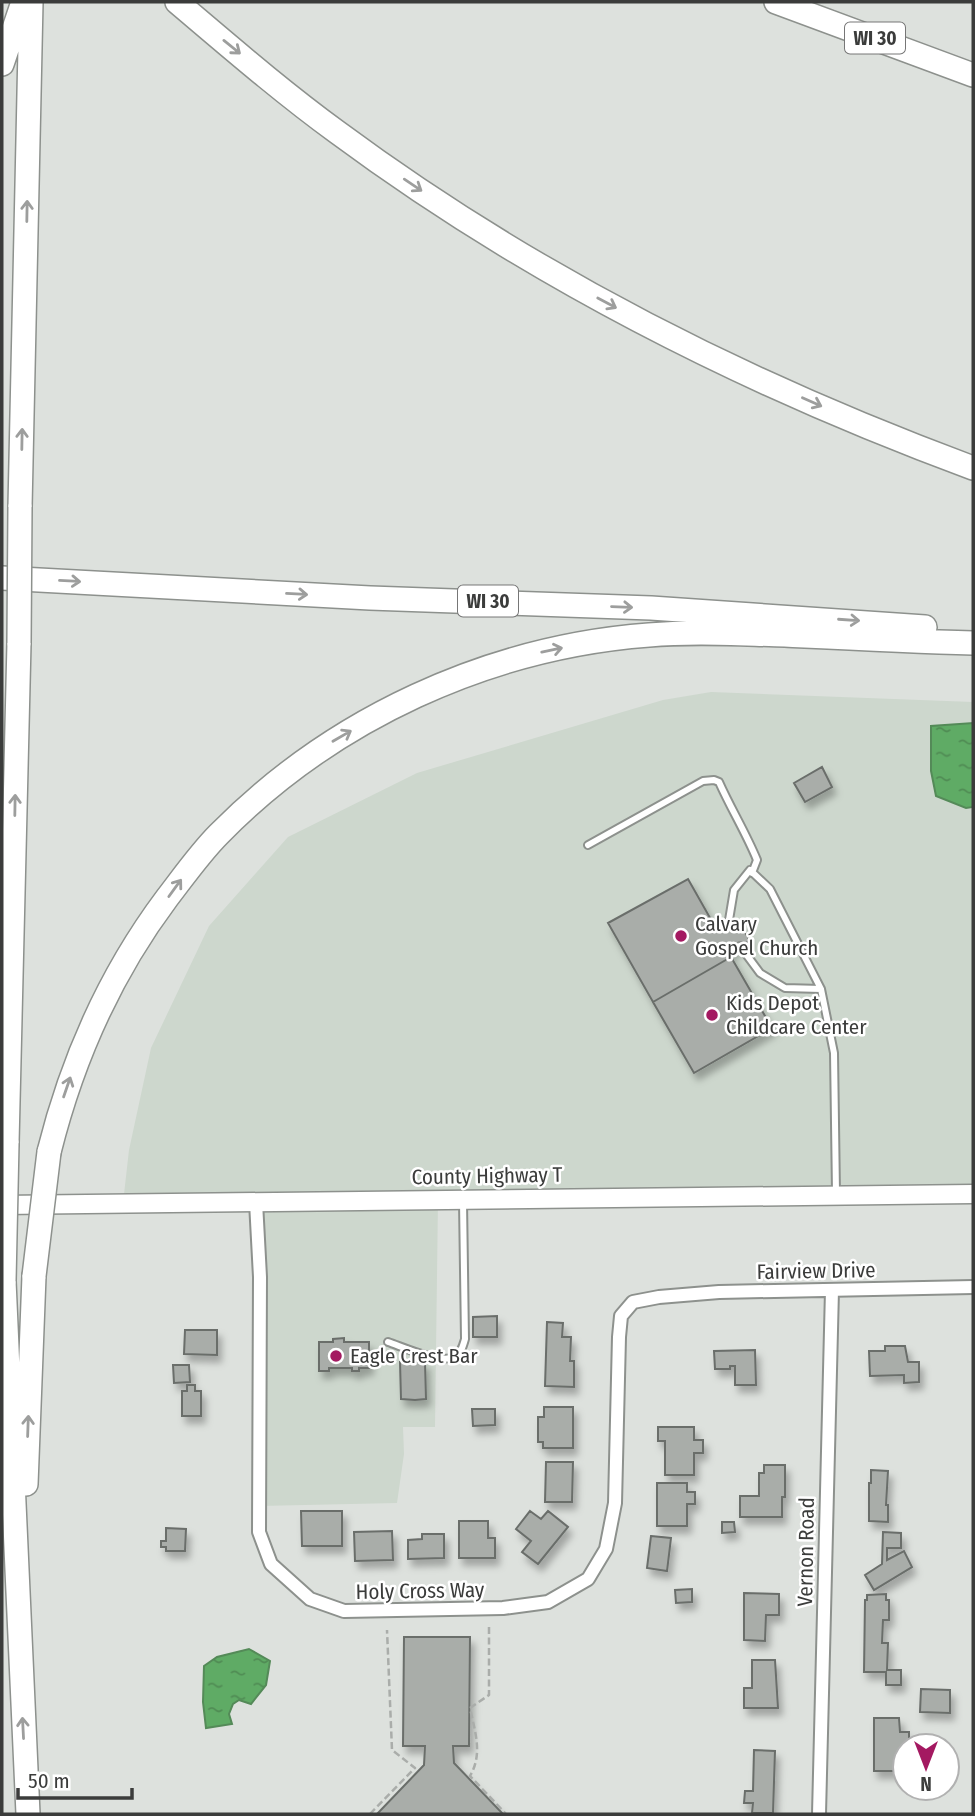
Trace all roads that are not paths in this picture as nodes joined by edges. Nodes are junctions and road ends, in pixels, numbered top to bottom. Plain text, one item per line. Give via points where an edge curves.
1 (23, 2) edge
2 (31, 2) edge
3 (776, 2) edge
4 (178, 3) edge
5 (2, 64) edge
6 (973, 75) edge
7 (973, 468) edge
8 (2, 578) edge
9 (973, 631) edge
10 (973, 643) edge
11 (588, 845) dead end
12 (752, 873) junction
13 (728, 926) dead end
14 (740, 946) dead end
15 (821, 989) junction
16 (973, 1194) edge
17 (836, 1195) junction
18 (463, 1199) junction
19 (256, 1202) junction
20 (2, 1205) edge
21 (973, 1287) edge
22 (832, 1290) junction
23 (659, 1297) joint
24 (388, 1342) dead end
25 (21, 1690) junction
26 (28, 1814) edge
27 (819, 1814) edge

1 - 5 highway
25 -> 2 highway, bridge via 4,1282
3 - 6 highway, WI 30
4 -> 7 highway via 335,131 535,263 734,367
8 -> 9 highway, WI 30 via 665,609
25 -> 10 highway, bridge via 34,1276 48,1153 73,1069 94,1020 129,955 179,881 219,834 284,776 381,713 502,662 549,650 649,635 723,633
11 - 12 lane via 703,781 714,780 747,834 757,860
12 - 13 lane via 750,870 734,890
12 - 15 lane via 770,889
14 - 15 lane via 760,973 785,988
15 - 17 lane via 834,1053
16 - 17 main road, County Highway T
17 - 18 main road, County Highway T
18 - 19 main road, County Highway T
18 - 24 lane via 466,1339 461,1352 452,1359 441,1359
19 - 20 main road, County Highway T
19 - 23 street, Holy Cross Way via 259,1532 271,1564 310,1599 344,1611 503,1608 548,1602 588,1579 606,1549 615,1503 621,1317 633,1302
21 - 22 street, Fairview Drive
22 - 23 street, Fairview Drive
22 - 27 street, Vernon Road
26 -> 25 highway

